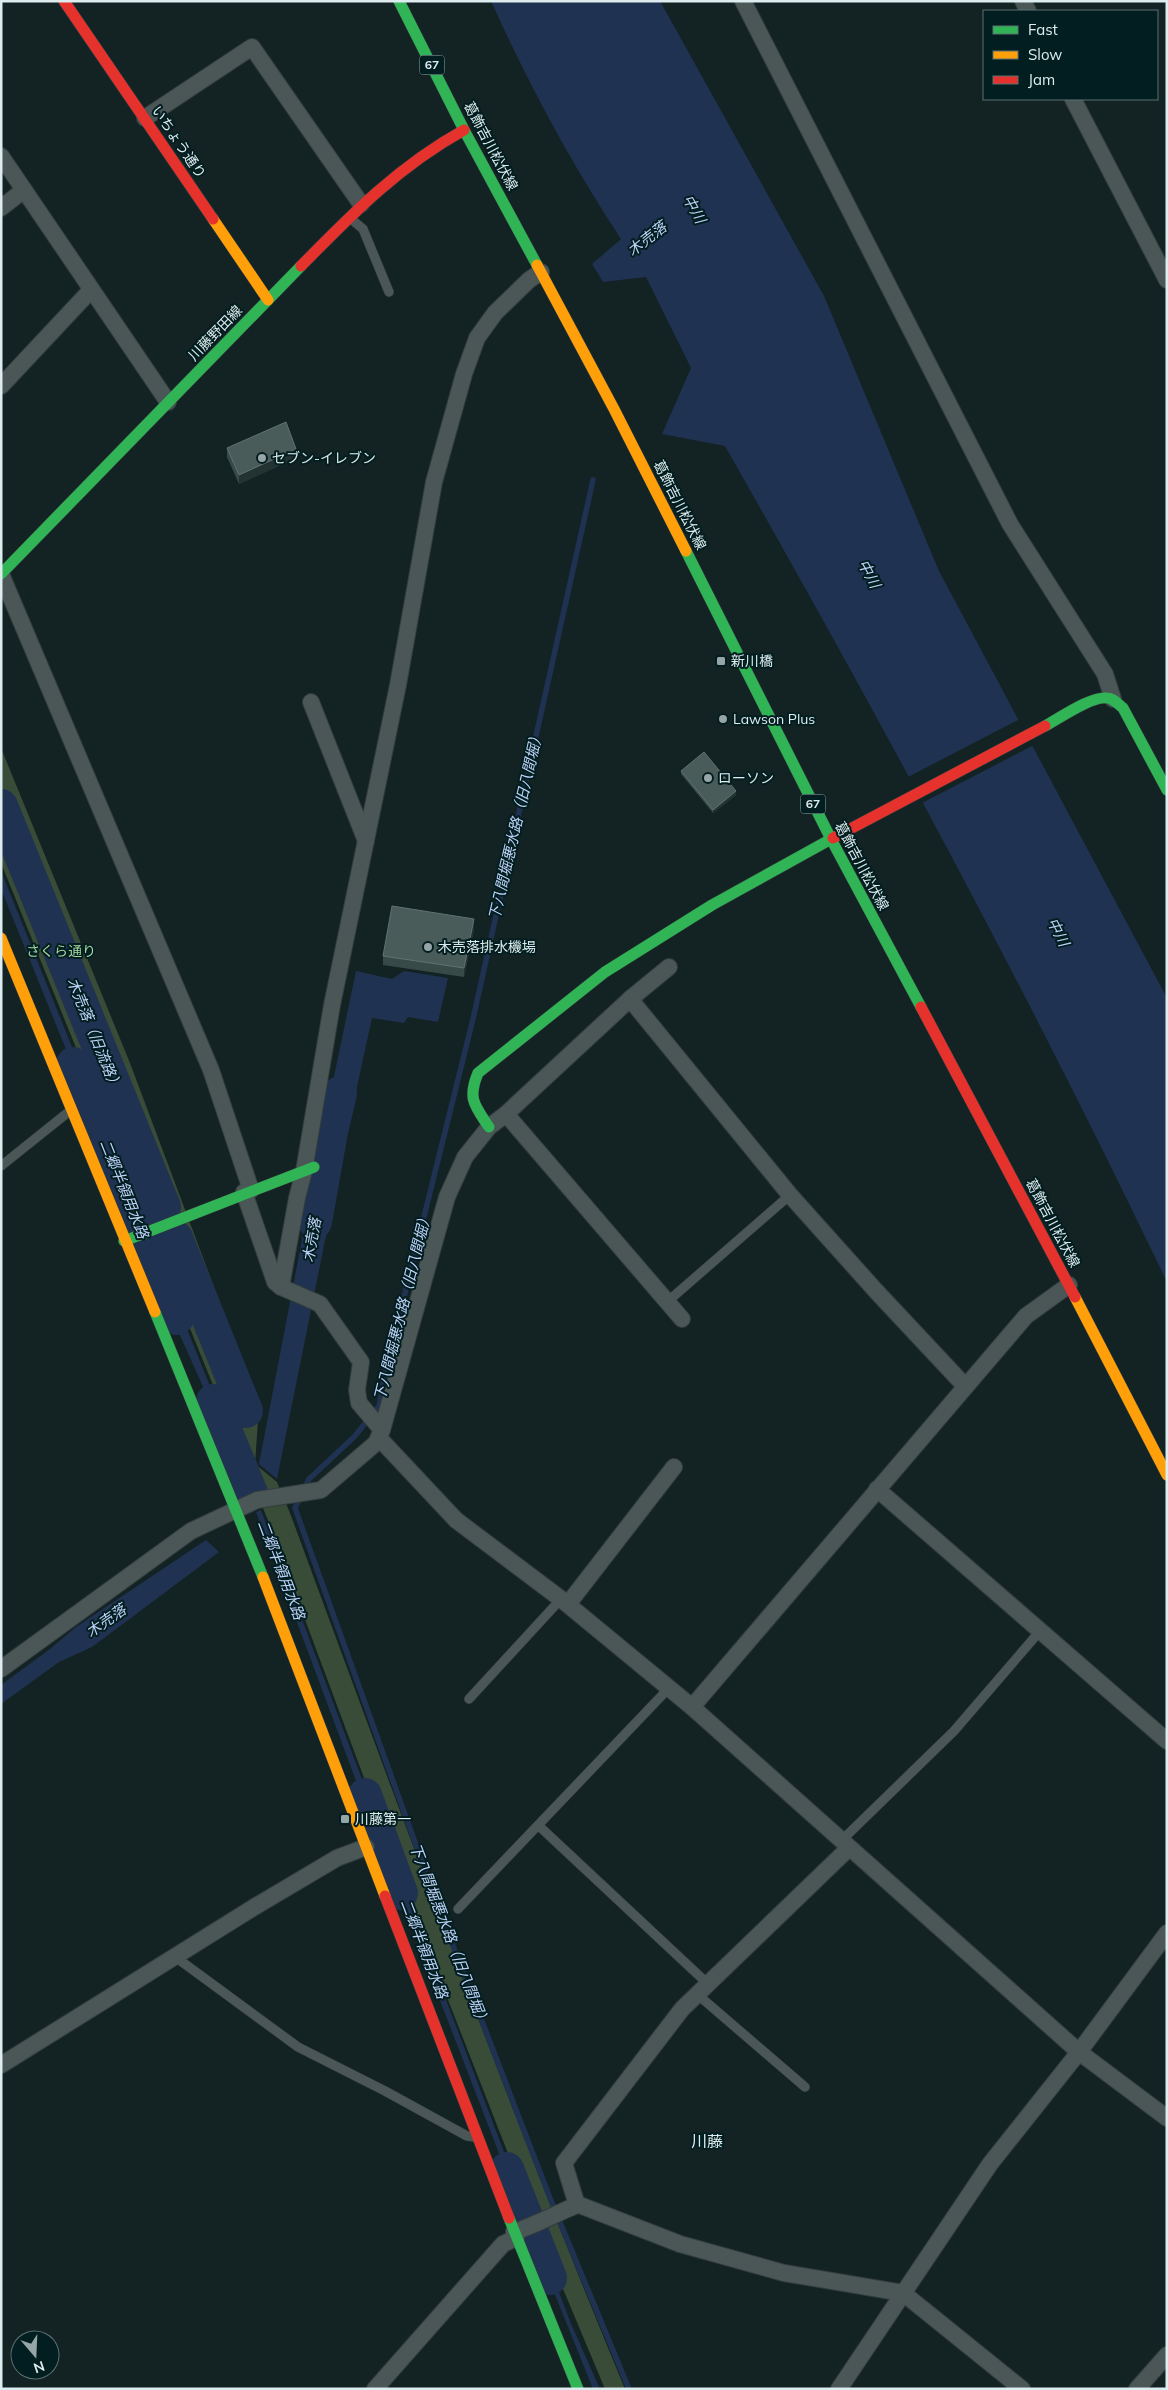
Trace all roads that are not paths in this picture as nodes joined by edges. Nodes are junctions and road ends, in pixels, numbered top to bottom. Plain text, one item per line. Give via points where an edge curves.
1 (64, 1) edge
2 (399, 1) edge
3 (743, 1) edge
4 (1074, 100) edge
5 (145, 118) junction
6 (464, 130) junction
7 (1, 156) edge
8 (24, 190) junction
9 (361, 204) junction
10 (1, 208) edge
11 (349, 216) junction
12 (541, 272) junction
13 (1167, 280) edge
14 (92, 290) junction
15 (389, 292) dead end
16 (268, 300) junction
17 (1, 386) edge
18 (168, 402) junction
19 (1, 574) edge
20 (1113, 698) junction
21 (311, 702) dead end
22 (1167, 790) edge
23 (831, 839) junction
24 (366, 841) junction
25 (1, 938) edge
26 (669, 967) dead end
27 (630, 1000) junction
28 (71, 1110) junction
29 (506, 1114) junction
30 (489, 1127) junction
31 (1, 1166) edge
32 (309, 1169) junction
33 (248, 1191) junction
34 (790, 1195) junction
35 (124, 1241) junction
36 (1069, 1285) junction
37 (281, 1287) junction
38 (667, 1302) junction
39 (682, 1319) dead end
40 (965, 1386) junction
41 (380, 1434) junction
42 (674, 1467) dead end
43 (1167, 1475) edge
44 (878, 1489) junction
45 (246, 1505) junction
46 (565, 1602) junction
47 (1040, 1631) junction
48 (1, 1669) edge
49 (669, 1688) junction
50 (469, 1699) dead end
51 (692, 1707) junction
52 (1167, 1740) edge
53 (539, 1826) junction
54 (845, 1844) junction
55 (366, 1847) junction
56 (458, 1909) dead end
57 (1167, 1933) edge
58 (174, 1956) junction
59 (703, 1989) junction
60 (1079, 2052) junction
61 (1, 2065) edge
62 (806, 2087) dead end
63 (1167, 2118) edge
64 (479, 2139) junction
65 (577, 2204) junction
66 (528, 2228) junction
67 (903, 2293) junction
68 (1167, 2354) edge
69 (375, 2389) edge
70 (578, 2389) edge
71 (839, 2389) edge
72 (1022, 2389) edge
73 (1136, 2389) edge

1 - 5 street, いちょう通り
2 - 6 street, 葛飾吉川松伏線 / 67
3 - 20 street via 1010,524 1106,674
4 - 13 street
5 - 9 street via 252,47
5 - 16 street, いちょう通り
6 - 9 street, 川藤野田線 via 398,170
6 - 12 street, 葛飾吉川松伏線 / 67
7 - 8 street
8 - 10 street
8 - 14 street
9 - 11 street, 川藤野田線
11 - 15 lane via 363,229
11 - 16 street, 川藤野田線
12 - 23 street, 葛飾吉川松伏線 / 67 via 679,534
12 - 24 street via 528,280 495,313 477,338 464,374 434,482
14 - 17 street
14 - 18 street
16 - 18 street, 川藤野田線
18 - 19 street, 川藤野田線
19 - 33 street via 211,1070
20 - 22 street via 1133,723
20 - 23 street via 1102,697 1092,701
21 - 24 street
23 - 30 street via 712,905 606,972 478,1073 471,1087 471,1099
23 - 36 street, 葛飾吉川松伏線 / 67
24 - 32 street via 332,1005
25 - 28 street
26 - 27 street
27 - 29 street
27 - 34 street
28 - 31 lane
28 - 35 street
29 - 30 street
29 - 38 street
30 - 41 street via 465,1157 447,1197
32 - 33 street
32 - 37 street via 297,1198
33 - 35 street
33 - 37 street via 275,1282
34 - 38 lane
34 - 40 street
35 - 45 street
36 - 40 street via 1026,1316
36 - 43 street, 葛飾吉川松伏線 / 67
37 - 41 street via 320,1304 361,1362 357,1390 359,1403
38 - 39 street
40 - 44 street
41 - 45 street via 376,1444 321,1490
41 - 46 street via 456,1520
42 - 46 street
44 - 47 street
44 - 51 street
45 - 48 street via 191,1531
45 - 55 street via 251,1548
46 - 49 street
46 - 50 lane
47 - 52 street
47 - 54 lane via 954,1731
49 - 51 street
49 - 53 lane
51 - 54 street
53 - 56 lane
53 - 59 lane
54 - 59 street
54 - 60 street
55 - 58 street via 337,1858
55 - 64 street
57 - 60 street
58 - 61 street
58 - 64 lane via 298,2047 467,2136
59 - 62 lane
59 - 65 street via 682,2009 564,2163
60 - 63 street
60 - 67 street via 990,2164
64 - 66 street
65 - 66 street
65 - 67 street via 689,2247 784,2273
66 - 69 street via 503,2244
66 - 70 street
67 - 71 street
67 - 72 street
68 - 73 street

